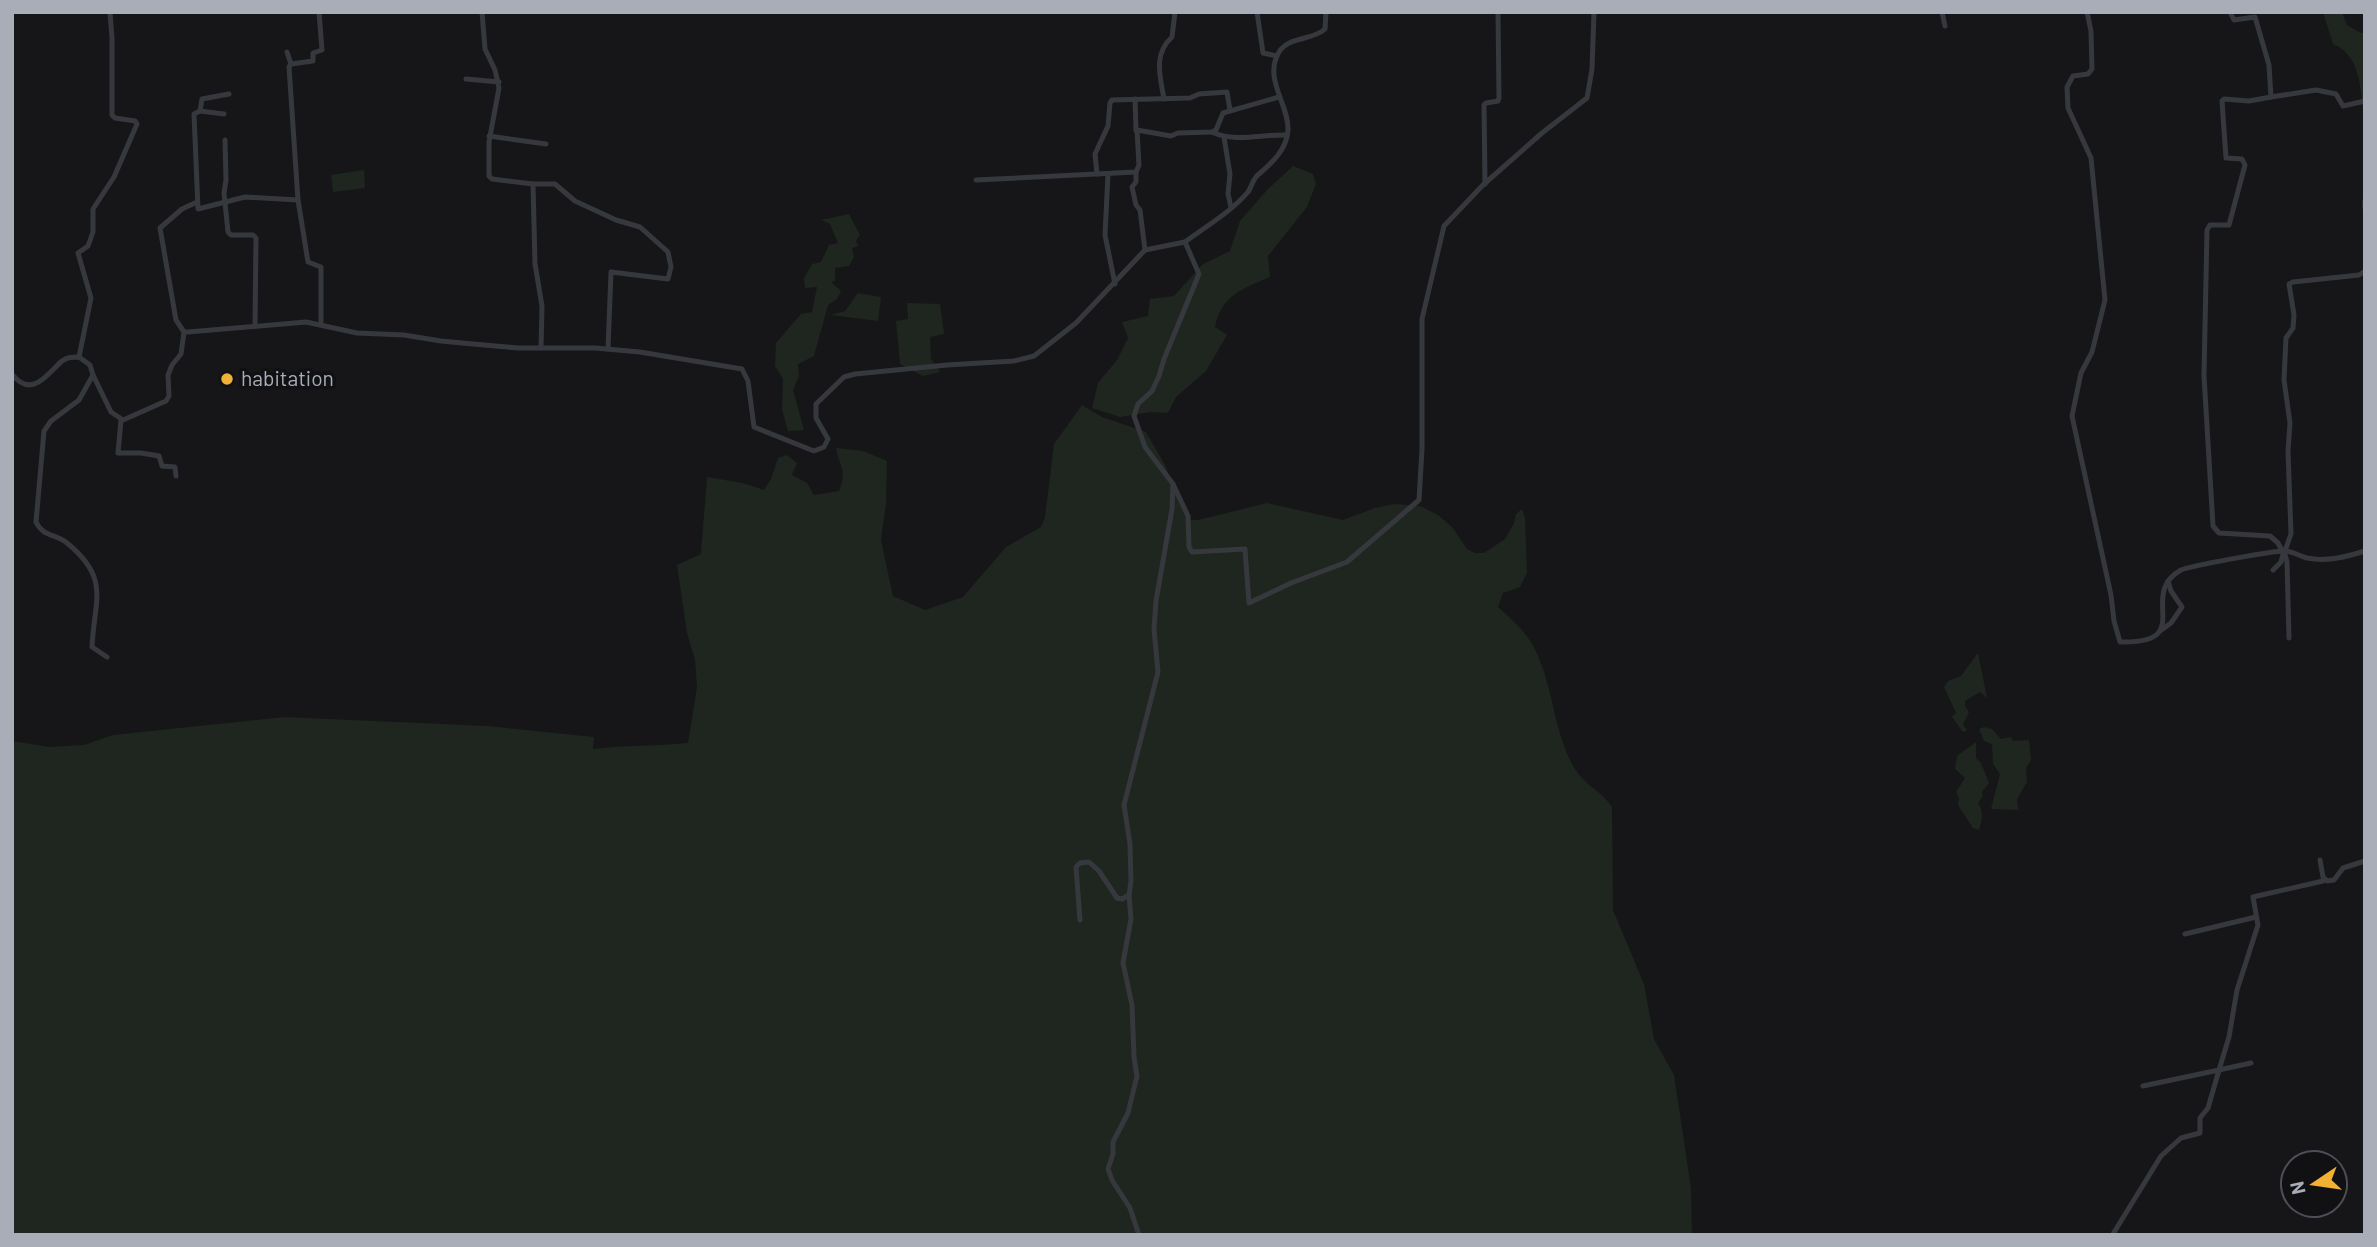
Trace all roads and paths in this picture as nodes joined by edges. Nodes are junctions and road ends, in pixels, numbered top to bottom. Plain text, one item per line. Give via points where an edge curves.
1 (110, 12) edge
2 (318, 12) edge
3 (482, 12) edge
4 (1175, 12) edge
5 (1256, 12) edge
6 (1326, 12) edge
7 (1498, 12) edge
8 (1594, 12) edge
9 (1942, 12) edge
10 (2087, 12) edge
11 (2230, 12) edge
12 (1945, 26) dead end
13 (287, 52) dead end
14 (1277, 56) junction
15 (291, 64) junction
16 (466, 79) dead end
17 (499, 82) junction
18 (229, 94) dead end
19 (1279, 97) junction
20 (2271, 97) junction
21 (1136, 99) junction
22 (1164, 99) junction
23 (2365, 101) edge
24 (1230, 110) junction
25 (200, 111) junction
26 (224, 114) dead end
27 (1136, 131) junction
28 (1212, 132) junction
29 (1287, 135) junction
30 (489, 136) junction
31 (1224, 137) junction
32 (225, 140) dead end
33 (546, 144) dead end
34 (1136, 172) junction
35 (1097, 174) junction
36 (1108, 174) junction
37 (976, 180) dead end
38 (533, 184) junction
39 (1485, 184) junction
40 (298, 200) junction
41 (2365, 201) edge
42 (197, 202) junction
43 (225, 202) junction
44 (1231, 207) junction
45 (2365, 208) edge
46 (1185, 242) junction
47 (1145, 250) junction
48 (2365, 271) edge
49 (1115, 284) junction
50 (321, 325) junction
51 (256, 326) junction
52 (184, 332) junction
53 (541, 348) junction
54 (608, 349) junction
55 (79, 356) junction
56 (12, 374) edge
57 (93, 375) junction
58 (121, 420) junction
59 (176, 476) dead end
60 (1173, 484) junction
61 (2284, 551) junction
62 (2365, 551) edge
63 (2273, 570) dead end
64 (2168, 580) junction
65 (2160, 631) junction
66 (2289, 638) dead end
67 (107, 657) dead end
68 (2320, 860) dead end
69 (2365, 862) edge
70 (2324, 880) junction
71 (1129, 895) junction
72 (2256, 917) junction
73 (1080, 920) dead end
74 (2185, 934) dead end
75 (2251, 1063) dead end
76 (2219, 1070) junction
77 (2143, 1086) dead end
78 (2113, 1234) edge
79 (1139, 1235) edge

1 - 55 street via 113,115 137,124 114,177 93,209 88,246 78,253 91,298
2 - 15 street via 322,50 313,53 313,61
3 - 17 street via 485,50
4 - 22 street via 1172,37 1165,43 1158,65
5 - 14 street via 1263,53
6 - 14 street via 1325,29 1318,36 1294,40
7 - 39 street via 1499,98 1484,105
8 - 39 street via 1587,98
9 - 12 street
10 - 65 street via 2092,69 2073,76 2067,87 2070,116 2088,150 2094,174 2105,300 2071,416 2120,642 2146,641
11 - 20 street via 2234,20 2255,17 2269,65
13 - 15 street
14 - 19 street via 1274,76
15 - 40 street
16 - 17 street
17 - 30 street
18 - 25 street via 202,99
19 - 24 street
19 - 29 street
20 - 23 street via 2319,90 2336,94 2343,106
20 - 61 street via 2222,100 2225,156 2242,159 2245,165 2228,225 2208,227 2204,376 2214,529 2270,536
21 - 22 street
21 - 27 street
21 - 35 street via 1110,103 1108,126 1095,154
22 - 24 street via 1228,92
24 - 28 street via 1222,114
25 - 26 street
25 - 42 street via 194,115
27 - 28 street via 1171,136
27 - 34 street
28 - 31 street
29 - 31 street
29 - 44 street via 1275,160 1256,175 1249,191
30 - 33 street
30 - 38 street via 490,177
31 - 44 street
32 - 43 street
34 - 36 street
34 - 47 street via 1132,189
35 - 36 street
35 - 37 street
36 - 49 street via 1105,241
38 - 53 street
38 - 54 street via 555,184 575,201 637,225 668,252 668,279 611,272
39 - 60 street via 1444,226 1422,319 1422,449 1417,503 1348,562 1249,603 1245,549 1192,552 1188,516
40 - 43 street via 247,197
40 - 50 street via 307,262 321,267
41 - 45 street
42 - 43 street via 201,209
42 - 52 street via 160,228 176,320
43 - 51 street via 230,235 256,239
44 - 46 street
46 - 47 street
46 - 60 street via 1199,274 1159,376 1134,416 1151,457
47 - 49 street
48 - 61 street via 2289,284 2294,315 2293,328 2286,337 2284,380 2290,422 2291,534
49 - 54 street via 1076,323 1030,358 844,377 816,404 816,418 828,439 814,451 754,427 742,369
50 - 51 street
50 - 53 street via 357,333
51 - 52 street
52 - 58 street via 181,354 169,375 166,401
53 - 54 street
55 - 56 street via 65,359 41,382 20,382
55 - 57 street via 90,365
57 - 58 street via 111,412
57 - 67 street via 79,400 44,431 36,522 45,533 68,544 95,577 92,648
58 - 59 street via 118,453 160,457 163,466 175,467
60 - 71 street via 1156,601 1158,672 1124,805 1130,844
61 - 62 street via 2320,559
61 - 63 street
61 - 64 street via 2197,565
61 - 66 street
64 - 65 street
64 - 65 street via 2182,607
68 - 70 street
69 - 70 street via 2343,868 2334,880
70 - 72 street via 2253,897
71 - 73 street via 1117,898 1099,871 1089,862 1080,863 1076,867
71 - 79 street via 1131,924 1123,963 1132,1005 1137,1076 1108,1169
72 - 74 street
72 - 76 street via 2258,925
75 - 76 street
76 - 77 street
76 - 78 street via 2208,1108 2200,1118 2200,1133 2180,1138 2161,1156

